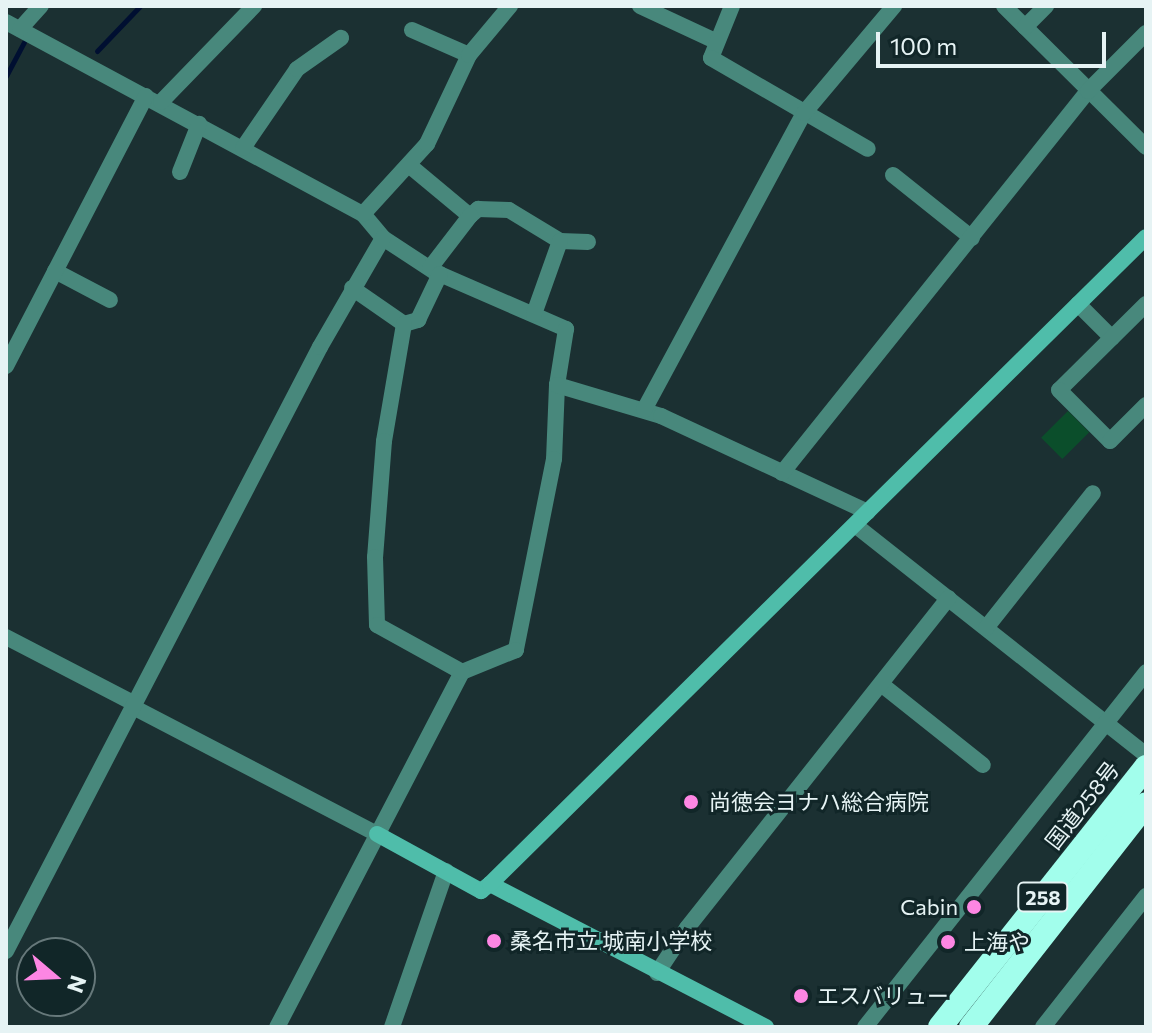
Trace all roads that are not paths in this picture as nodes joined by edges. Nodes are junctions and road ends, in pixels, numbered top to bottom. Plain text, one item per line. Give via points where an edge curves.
1 (41, 6) edge
2 (254, 6) edge
3 (510, 6) edge
4 (640, 6) edge
5 (732, 6) edge
6 (894, 6) edge
7 (1004, 6) edge
8 (1046, 6) edge
9 (13, 25) edge
10 (1025, 27) junction
11 (412, 30) dead end
12 (1146, 33) edge
13 (341, 38) dead end
14 (715, 41) junction
15 (469, 55) junction
16 (1088, 91) junction
17 (153, 99) junction
18 (804, 113) junction
19 (199, 124) junction
20 (1146, 147) edge
21 (243, 148) junction
22 (868, 149) dead end
23 (410, 166) junction
24 (180, 172) dead end
25 (893, 175) dead end
26 (363, 214) junction
27 (470, 216) junction
28 (1146, 237) edge
29 (383, 238) junction
30 (972, 238) junction
31 (560, 241) junction
32 (588, 242) dead end
33 (55, 271) junction
34 (435, 271) junction
35 (352, 288) junction
36 (110, 300) dead end
37 (1078, 304) junction
38 (1146, 304) edge
39 (534, 314) junction
40 (404, 324) junction
41 (1112, 338) junction
42 (6, 366) edge
43 (557, 385) junction
44 (1146, 405) edge
45 (644, 410) junction
46 (782, 473) junction
47 (1093, 493) dead end
48 (868, 512) junction
49 (855, 525) junction
50 (949, 598) junction
51 (986, 628) junction
52 (6, 637) edge
53 (462, 672) junction
54 (1146, 672) edge
55 (881, 684) junction
56 (134, 706) junction
57 (1106, 723) junction
58 (1146, 755) edge
59 (983, 765) dead end
60 (1146, 767) edge
61 (1146, 804) edge
62 (377, 834) junction
63 (446, 871) junction
64 (490, 884) junction
65 (1146, 896) edge
66 (6, 951) edge
67 (657, 973) junction
68 (277, 1027) edge
69 (392, 1027) edge
70 (766, 1027) edge
71 (865, 1027) edge
72 (940, 1027) edge
73 (971, 1027) edge
74 (1043, 1027) edge

1 - 9 street
2 - 17 street
3 - 15 street
4 - 14 street
5 - 14 street
6 - 18 street
7 - 10 street
8 - 10 street
9 - 17 street
10 - 16 street
11 - 15 street
12 - 16 street
13 - 21 street via 297,69
14 - 18 street via 711,58
15 - 23 street via 438,125
16 - 20 street
16 - 30 street
17 - 19 street
17 - 33 street
18 - 22 street
18 - 45 street
19 - 21 street
19 - 24 street
21 - 26 street
23 - 26 street
23 - 27 street
25 - 30 street
26 - 29 street
27 - 31 street via 478,209 509,210
27 - 34 street
28 - 37 street
29 - 34 street
29 - 35 street
30 - 46 street
31 - 32 street
31 - 39 street
33 - 36 street
33 - 42 street
34 - 39 street
34 - 40 street via 418,320
35 - 40 street
35 - 56 street
37 - 41 street
37 - 48 street
38 - 41 street
39 - 43 street via 566,329
40 - 53 street via 384,441 375,557 377,625
41 - 44 street via 1059,390 1110,441
43 - 45 street
43 - 53 street via 554,459 516,650
45 - 46 street
46 - 48 street
47 - 51 street
48 - 49 street
49 - 50 street
49 - 64 street
50 - 51 street
50 - 55 street
51 - 57 street
52 - 56 street
53 - 62 street
54 - 57 street
55 - 59 street
55 - 67 street
56 - 62 street
56 - 66 street
57 - 58 street
57 - 71 street
60 - 72 highway, 国道258号 / 258
61 - 73 highway, 258
62 - 63 street
62 - 68 street
63 - 64 street via 481,891
63 - 69 street
64 - 67 street
65 - 74 street
67 - 70 street

